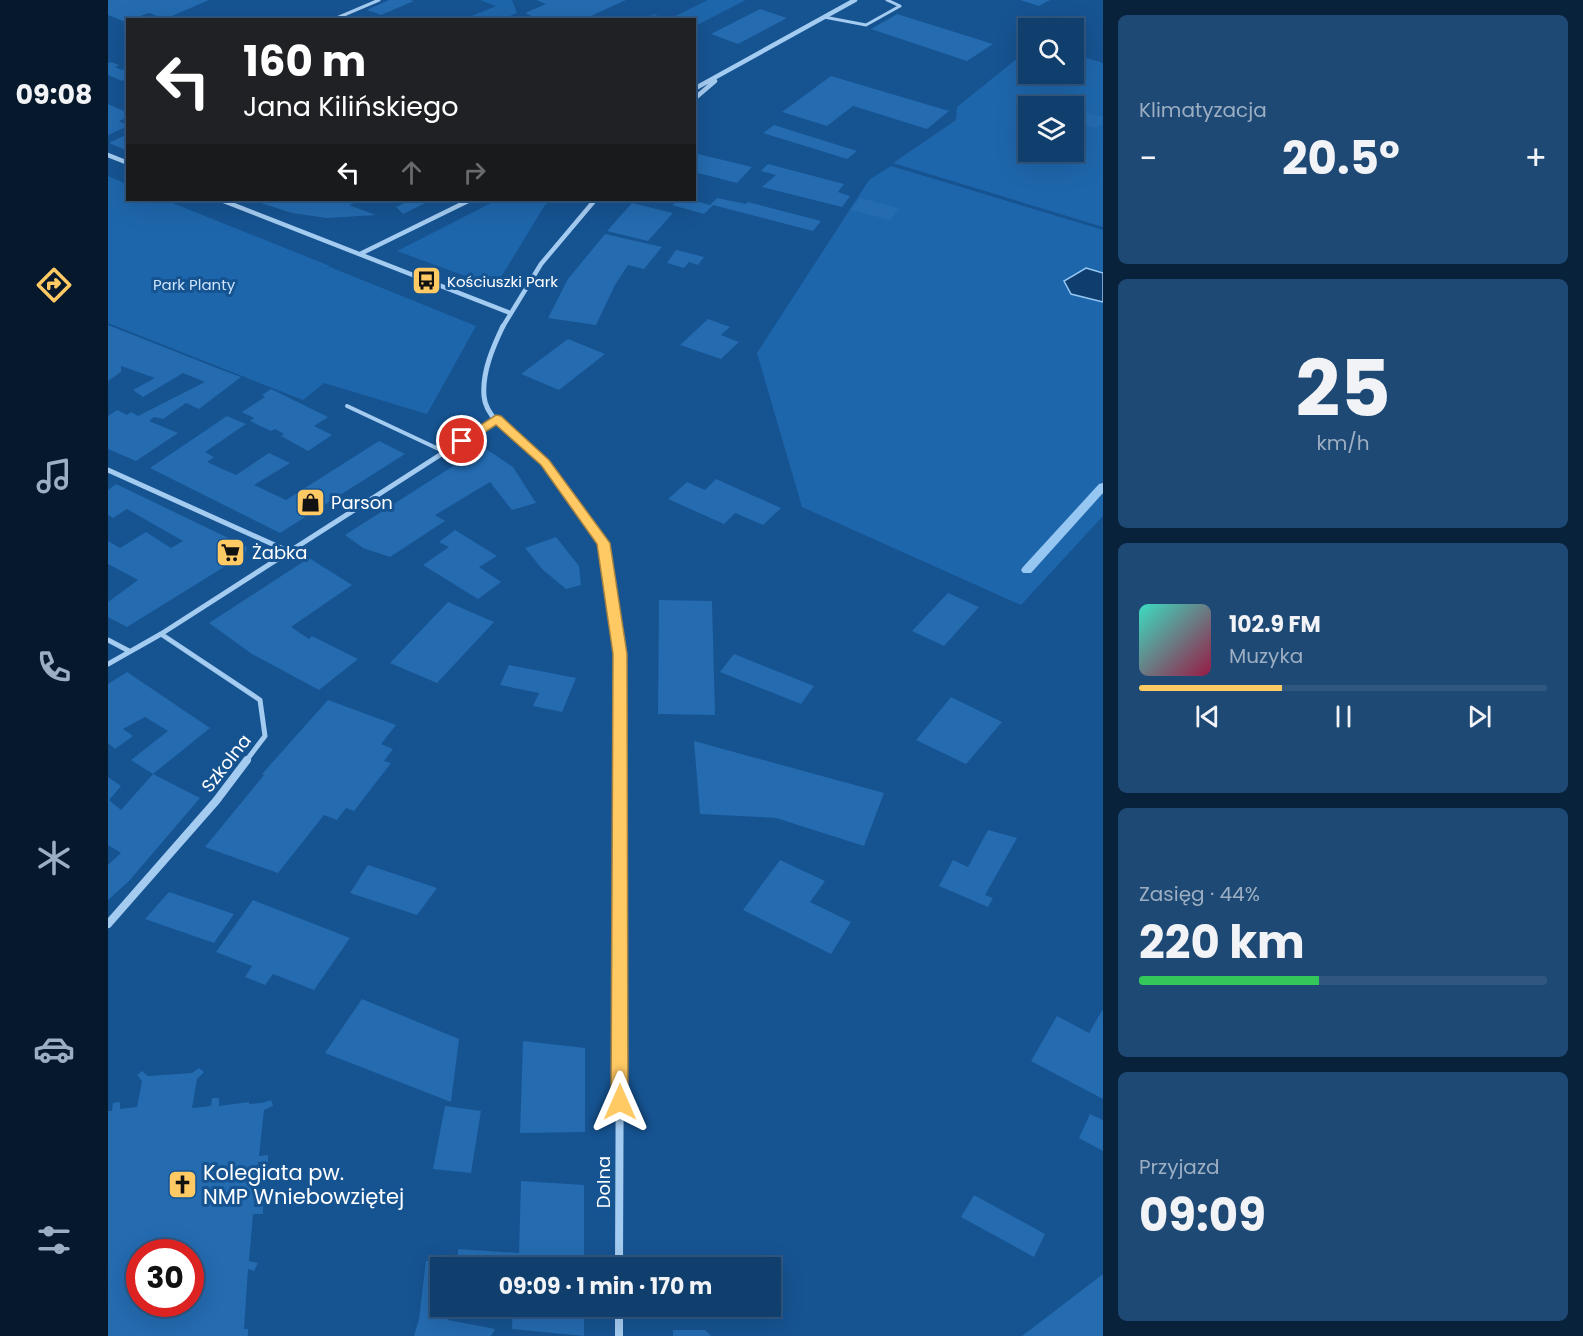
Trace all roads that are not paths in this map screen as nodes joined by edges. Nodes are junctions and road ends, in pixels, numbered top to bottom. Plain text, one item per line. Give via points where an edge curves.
1 (379, 0) edge
2 (855, 0) edge
3 (887, 0) edge
4 (824, 17) junction
5 (337, 18) edge
6 (720, 76) junction
7 (696, 88) edge
8 (696, 97) edge
9 (108, 155) edge
10 (126, 162) edge
11 (224, 201) edge
12 (468, 201) edge
13 (595, 201) edge
14 (360, 254) junction
15 (510, 313) junction
16 (347, 406) dead end
17 (496, 419) junction
18 (445, 452) junction
19 (108, 470) edge
20 (290, 552) junction
21 (160, 634) junction
22 (108, 640) edge
23 (129, 651) junction
24 (108, 664) edge
25 (108, 924) edge
26 (619, 1257) edge
27 (619, 1317) edge
28 (619, 1336) edge

1 - 5 lane
2 - 4 street
3 - 4 lane via 900,6 866,25
4 - 6 street
6 - 7 street
6 - 8 street
9 - 10 street
11 - 14 street
12 - 14 street
13 - 15 street via 566,231
14 - 15 street
15 - 17 street via 484,372 484,400
16 - 18 lane
17 - 18 street
17 - 26 street, Dolna via 545,463 604,543 620,654
18 - 20 street
19 - 20 street
20 - 21 street
21 - 23 street
21 - 25 street, Szkolna via 260,700 266,736 216,801
22 - 23 street
23 - 24 street
27 - 28 street

